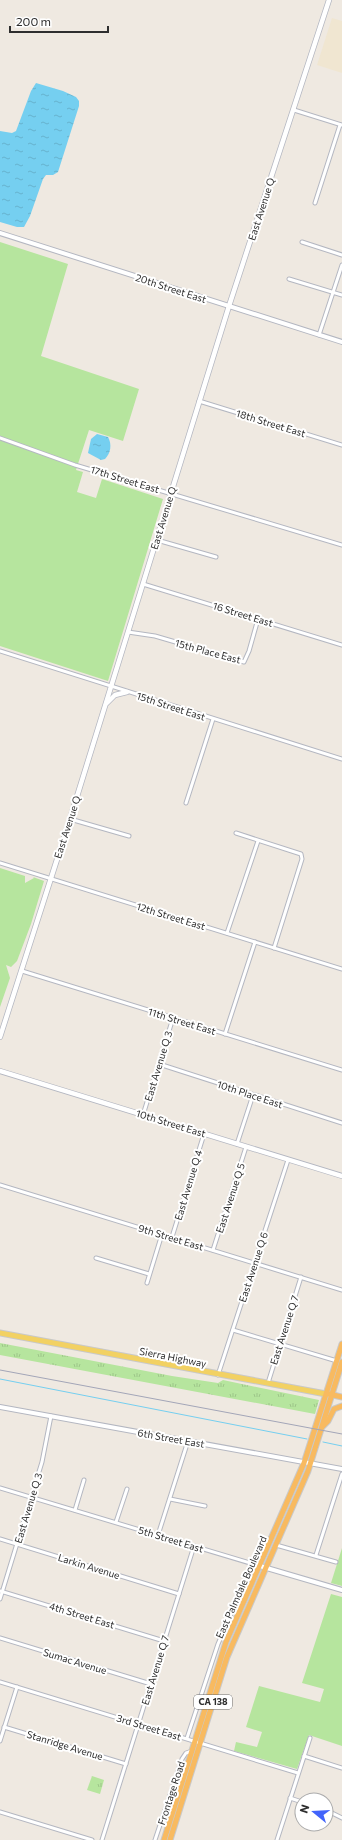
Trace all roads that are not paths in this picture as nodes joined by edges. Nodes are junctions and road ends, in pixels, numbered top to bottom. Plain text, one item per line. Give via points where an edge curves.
1 (329, 0) edge
2 (294, 110) junction
3 (341, 125) edge
4 (315, 203) dead end
5 (0, 233) edge
6 (302, 242) dead end
7 (342, 255) edge
8 (342, 265) edge
9 (289, 279) dead end
10 (333, 292) junction
11 (342, 295) edge
12 (229, 306) junction
13 (320, 335) junction
14 (342, 342) edge
15 (199, 401) junction
16 (0, 438) edge
17 (342, 444) edge
18 (170, 493) junction
19 (157, 540) junction
20 (342, 545) edge
21 (216, 557) dead end
22 (143, 584) junction
23 (258, 619) junction
24 (128, 632) junction
25 (342, 645) edge
26 (0, 651) edge
27 (111, 686) junction
28 (128, 692) junction
29 (105, 705) junction
30 (213, 719) junction
31 (342, 760) edge
32 (186, 803) dead end
33 (70, 819) junction
34 (236, 834) dead end
35 (128, 836) dead end
36 (258, 841) junction
37 (0, 863) edge
38 (51, 879) junction
39 (227, 934) junction
40 (255, 942) junction
41 (274, 948) junction
42 (342, 969) edge
43 (22, 971) junction
44 (173, 1018) junction
45 (225, 1034) junction
46 (0, 1037) edge
47 (159, 1064) junction
48 (342, 1070) edge
49 (0, 1071) edge
50 (253, 1095) junction
51 (143, 1115) junction
52 (342, 1122) edge
53 (204, 1133) junction
54 (237, 1144) junction
55 (246, 1147) junction
56 (288, 1160) junction
57 (342, 1176) edge
58 (0, 1184) edge
59 (162, 1234) junction
60 (172, 1237) junction
61 (214, 1250) junction
62 (96, 1258) dead end
63 (255, 1263) junction
64 (150, 1274) junction
65 (301, 1277) junction
66 (147, 1283) dead end
67 (342, 1290) edge
68 (233, 1330) junction
69 (0, 1333) edge
70 (280, 1344) junction
71 (342, 1344) edge
72 (339, 1362) edge
73 (218, 1375) junction
74 (268, 1384) junction
75 (329, 1394) junction
76 (342, 1397) edge
77 (0, 1406) edge
78 (342, 1406) edge
79 (51, 1416) junction
80 (322, 1426) junction
81 (188, 1441) junction
82 (304, 1462) junction
83 (311, 1464) junction
84 (342, 1470) edge
85 (342, 1474) edge
86 (84, 1480) dead end
87 (0, 1488) edge
88 (127, 1488) dead end
89 (32, 1497) junction
90 (170, 1499) junction
91 (205, 1506) dead end
92 (75, 1510) junction
93 (116, 1522) junction
94 (158, 1535) junction
95 (0, 1539) edge
96 (17, 1544) junction
97 (276, 1545) junction
98 (194, 1546) junction
99 (316, 1555) junction
100 (336, 1562) dead end
101 (263, 1567) junction
102 (255, 1578) junction
103 (342, 1590) edge
104 (1, 1591) edge
105 (179, 1594) junction
106 (0, 1599) edge
107 (0, 1638) edge
108 (164, 1641) junction
109 (0, 1682) edge
110 (151, 1684) junction
111 (17, 1687) junction
112 (138, 1724) junction
113 (4, 1727) junction
114 (187, 1738) junction
115 (310, 1738) dead end
116 (0, 1741) edge
117 (198, 1742) junction
118 (192, 1751) junction
119 (304, 1756) junction
120 (126, 1764) junction
121 (342, 1768) edge
122 (298, 1772) junction
123 (290, 1798) junction
124 (294, 1799) edge
125 (0, 1812) edge
126 (92, 1840) edge
127 (102, 1840) edge
128 (155, 1840) edge
129 (164, 1840) edge
130 (170, 1840) edge
131 (277, 1840) edge

1 - 2 main road, East Avenue Q
2 - 3 street
2 - 12 main road, East Avenue Q
3 - 4 street
5 - 12 street, 20th Street East
6 - 7 street
8 - 10 street
9 - 10 street
10 - 11 street
10 - 13 street
12 - 13 street, 20th Street East
12 - 15 main road, East Avenue Q
13 - 14 street, 20th Street East
15 - 17 street, 18th Street East
15 - 18 main road, East Avenue Q
16 - 18 street, 17th Street East
18 - 19 main road, East Avenue Q
18 - 20 street, 17th Street East
19 - 21 street
19 - 22 main road, East Avenue Q
22 - 23 street, 16 Street East
22 - 24 main road, East Avenue Q
23 - 24 street, 15th Place East via 244,662 155,636
23 - 25 street, 16 Street East
24 - 27 main road, East Avenue Q
26 - 27 street, 15th Street East
27 - 28 street, 15th Street East
27 - 29 main road, East Avenue Q
28 - 29 main road via 115,695
28 - 30 street, 15th Street East
29 - 33 main road, East Avenue Q
30 - 31 street, 15th Street East
30 - 32 street
33 - 35 street
33 - 38 main road, East Avenue Q
34 - 36 street
36 - 39 street
36 - 41 street via 301,854 302,859
37 - 38 street, 12th Street East
38 - 39 street, 12th Street East
38 - 43 main road, East Avenue Q
39 - 40 street, 12th Street East
40 - 41 street, 12th Street East
40 - 45 street
41 - 42 street, 12th Street East
43 - 44 street, 11th Street East
43 - 46 main road, East Avenue Q
44 - 45 street, 11th Street East
44 - 47 street, East Avenue Q 3
45 - 48 street, 11th Street East
47 - 50 street, 10th Place East
47 - 51 street, East Avenue Q 3
49 - 51 main road, 10th Street East
50 - 52 street, 10th Place East
50 - 54 street
51 - 53 main road, 10th Street East
53 - 54 main road, 10th Street East
53 - 60 street, East Avenue Q 4
54 - 55 main road, 10th Street East
55 - 56 main road, 10th Street East
55 - 61 street, East Avenue Q 5
56 - 57 main road, 10th Street East
56 - 63 street, East Avenue Q 6
58 - 59 street, 9th Street East
59 - 60 street, 9th Street East
59 - 64 street
60 - 61 street, 9th Street East
61 - 63 street, 9th Street East
62 - 64 street
63 - 65 street, 9th Street East
63 - 68 street, East Avenue Q 6
64 - 66 street
65 - 67 street, 9th Street East
65 - 70 street, East Avenue Q 7
68 - 70 street
68 - 73 street, East Avenue Q 6
69 - 73 main road, Sierra Highway
70 - 72 street
70 - 74 street, East Avenue Q 7
71 - 72 highway, East Palmdale Boulevard / CA 138
72 - 75 highway, East Palmdale Boulevard / CA 138
73 - 74 main road, Sierra Highway
74 - 75 main road, Sierra Highway
75 - 76 highway, Sierra Highway
75 - 80 highway, East Palmdale Boulevard / CA 138
75 - 82 highway, East Palmdale Boulevard / CA 138
77 - 79 street, 6th Street East
78 - 80 highway via 334,1409 328,1421
79 - 81 street, 6th Street East
79 - 89 street, East Avenue Q 3
80 - 83 highway, East Palmdale Boulevard / CA 138
81 - 82 street, 6th Street East
81 - 90 street
82 - 83 street, 6th Street East
82 - 101 highway, East Palmdale Boulevard / CA 138
83 - 84 street, 6th Street East
83 - 97 highway, East Palmdale Boulevard / CA 138
85 - 99 street
86 - 92 street
87 - 89 street, 5th Street East
88 - 93 street
89 - 92 street, 5th Street East
89 - 96 street, East Avenue Q 3
90 - 91 street
90 - 94 street
92 - 93 street, 5th Street East
93 - 94 street, 5th Street East
94 - 98 street, 5th Street East
95 - 96 street, Larkin Avenue
96 - 104 street, East Avenue Q 3
96 - 105 street, Larkin Avenue
97 - 99 street
97 - 101 highway, East Palmdale Boulevard / CA 138
98 - 101 street, 5th Street East
98 - 105 street, East Avenue Q 7
99 - 100 street
101 - 102 highway, East Palmdale Boulevard / CA 138
101 - 103 street, 5th Street East
101 - 117 highway, East Palmdale Boulevard / CA 138 via 229,1652
102 - 114 street via 251,1577 243,1586 227,1623
102 - 117 highway, East Palmdale Boulevard / CA 138 via 226,1642
104 - 106 street, East Avenue Q 3
104 - 108 street, 4th Street East
105 - 108 street, East Avenue Q 7
107 - 110 street, Sumac Avenue
108 - 110 street, East Avenue Q 7
109 - 111 street, 3rd Street East
110 - 112 street, East Avenue Q 7
111 - 112 street, 3rd Street East
111 - 113 street
112 - 114 street, 3rd Street East
112 - 120 street, East Avenue Q 7
113 - 116 street
113 - 120 street, Stanridge Avenue
114 - 117 street, 3rd Street East
115 - 119 street
117 - 118 highway, East Palmdale Boulevard / CA 138
117 - 122 street, 3rd Street East
117 - 130 highway, East Palmdale Boulevard / CA 138
118 - 128 street, Frontage Road via 182,1759
118 - 129 highway, East Palmdale Boulevard / CA 138
119 - 121 street
119 - 122 street
120 - 127 street, East Avenue Q 7
122 - 123 street
123 - 124 street
123 - 131 street
125 - 126 street

